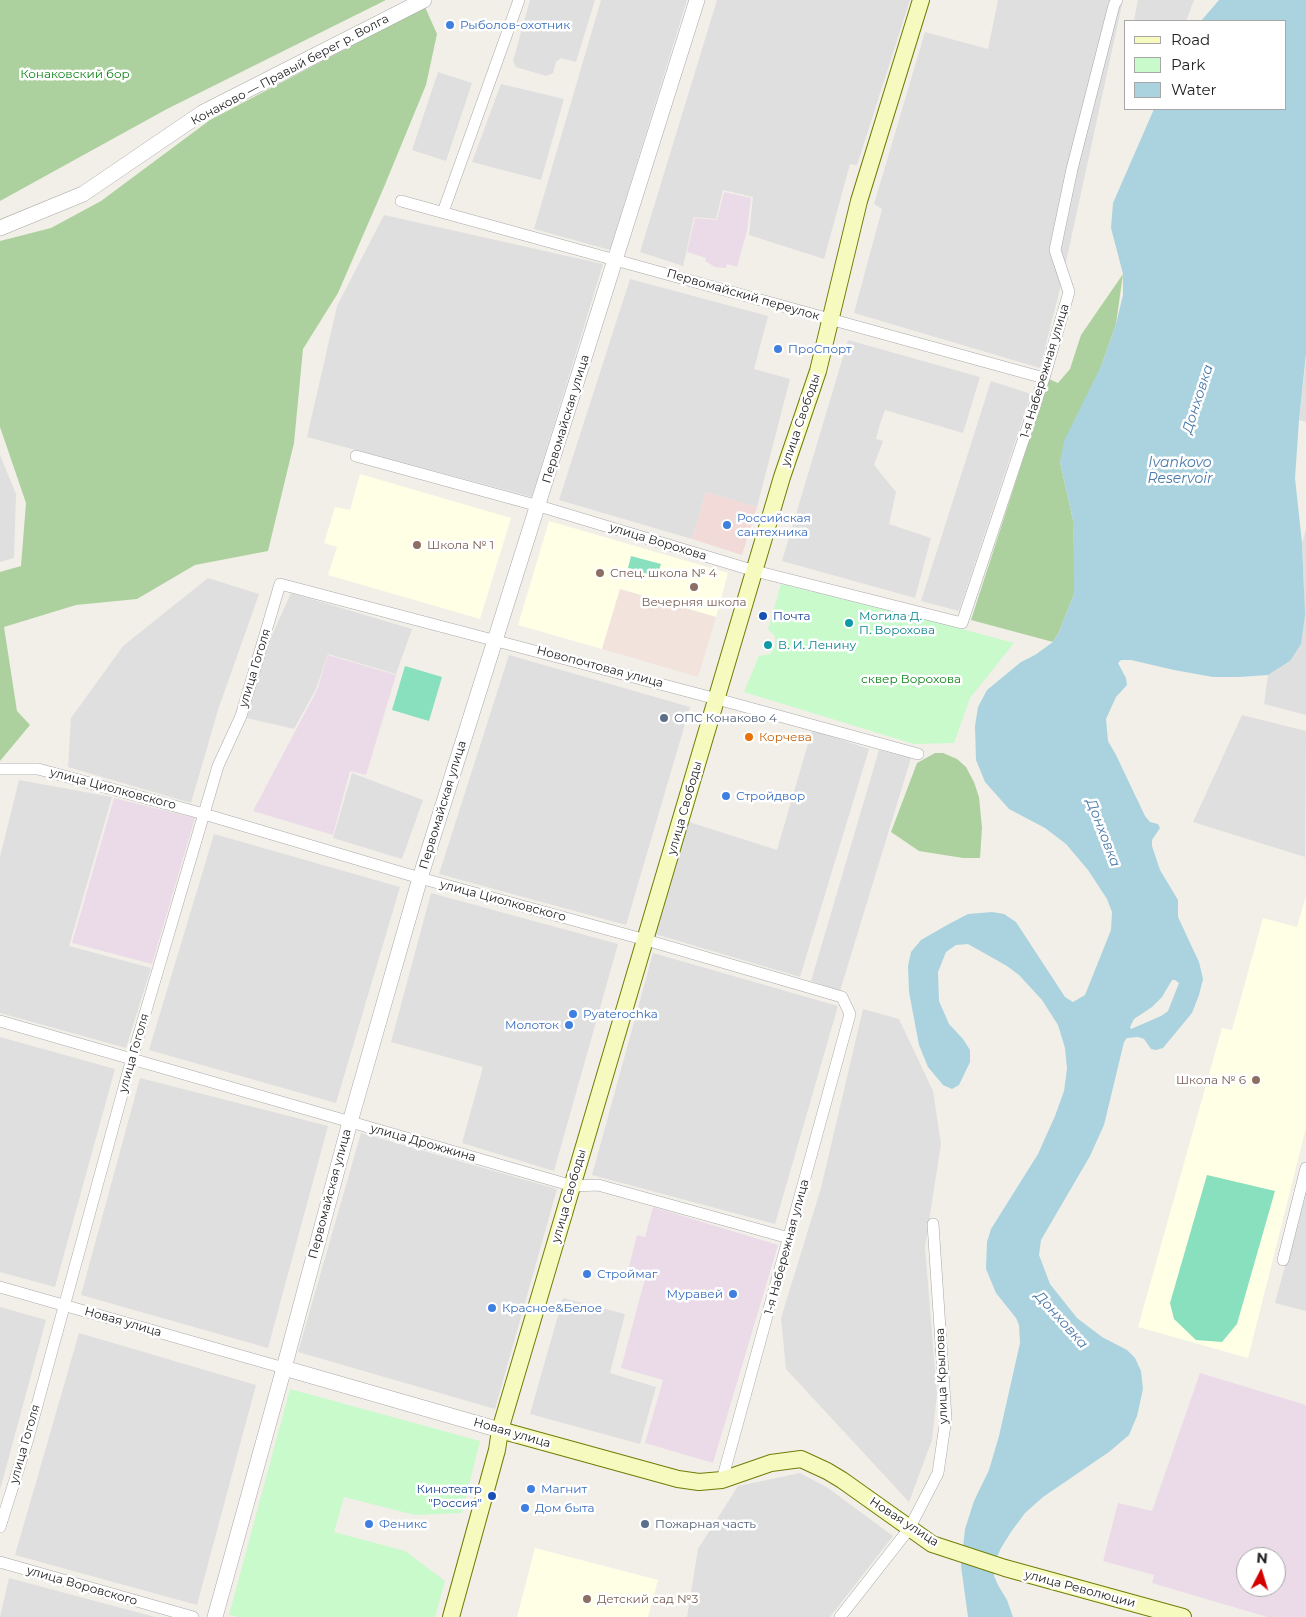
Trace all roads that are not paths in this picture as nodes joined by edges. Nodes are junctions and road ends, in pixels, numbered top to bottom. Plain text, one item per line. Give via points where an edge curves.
1 (424, 0) edge
2 (519, 0) edge
3 (697, 0) edge
4 (921, 0) edge
5 (1117, 0) edge
6 (401, 200) dead end
7 (443, 212) junction
8 (0, 228) edge
9 (615, 260) junction
10 (832, 320) junction
11 (1044, 378) junction
12 (356, 456) dead end
13 (539, 506) junction
14 (755, 571) junction
15 (280, 584) joint
16 (962, 623) joint
17 (495, 640) junction
18 (717, 699) junction
19 (918, 754) dead end
20 (0, 768) edge
21 (204, 814) junction
22 (420, 878) junction
23 (646, 940) junction
24 (850, 1014) joint
25 (0, 1021) edge
26 (132, 1058) junction
27 (350, 1122) junction
28 (1306, 1168) edge
29 (573, 1186) junction
30 (933, 1224) dead end
31 (789, 1238) junction
32 (1283, 1260) dead end
33 (0, 1287) edge
34 (64, 1305) junction
35 (284, 1368) junction
36 (500, 1430) junction
37 (722, 1480) junction
38 (0, 1527) edge
39 (909, 1529) junction
40 (0, 1562) edge
41 (1005, 1568) joint
42 (1147, 1612) edge
43 (193, 1617) edge
44 (215, 1617) edge
45 (451, 1617) edge
46 (840, 1617) edge
47 (1183, 1617) edge

1 - 8 street, Конаково — Правый берег р. Волга via 202,113 84,194
2 - 7 street
3 - 9 street, Первомайская улица
4 - 10 main road, улица Свободы via 859,201
5 - 11 street, 1-я Набережная улица via 1072,169 1056,250 1069,292
6 - 7 street, Первомайский переулок
7 - 9 street, Первомайский переулок
9 - 10 street, Первомайский переулок
9 - 13 street, Первомайская улица
10 - 11 street, Первомайский переулок
10 - 14 main road, улица Свободы
11 - 16 street, 1-я Набережная улица
12 - 13 street, улица Ворохова
13 - 14 street, улица Ворохова
13 - 17 street, Первомайская улица
14 - 16 street, улица Ворохова
14 - 18 main road, улица Свободы
15 - 17 street, Новопочтовая улица
15 - 21 street, улица Гоголя via 241,716 218,766
17 - 18 street, Новопочтовая улица
17 - 22 street, Первомайская улица
18 - 19 street, Новопочтовая улица
18 - 23 main road, улица Свободы
20 - 21 street, улица Циолковского via 38,768
21 - 22 street, улица Циолковского
21 - 26 street, улица Гоголя
22 - 23 street, улица Циолковского
22 - 27 street, Первомайская улица
23 - 24 street, улица Циолковского via 842,996
23 - 29 main road, улица Свободы
24 - 31 street, 1-я Набережная улица
25 - 26 street, улица Дрожжина
26 - 27 street, улица Дрожжина
26 - 34 street, улица Гоголя
27 - 29 street, улица Дрожжина
27 - 35 street, Первомайская улица
28 - 32 street
29 - 31 street, улица Дрожжина via 598,1185
29 - 36 main road, улица Свободы
30 - 39 street, улица Крылова via 946,1418 938,1474
31 - 37 street, 1-я Набережная улица
33 - 34 street, Новая улица
34 - 35 street, Новая улица
34 - 38 street, улица Гоголя
35 - 36 street, Новая улица
35 - 44 street, Первомайская улица
36 - 37 main road, Новая улица via 678,1479
36 - 45 main road, улица Свободы
37 - 39 main road, Новая улица via 772,1463 801,1459 842,1480
39 - 41 main road, Новая улица via 932,1544
39 - 46 street, улица Крылова
40 - 43 street, улица Воровского
41 - 42 main road, улица Революции
42 - 47 main road, улица Революции

